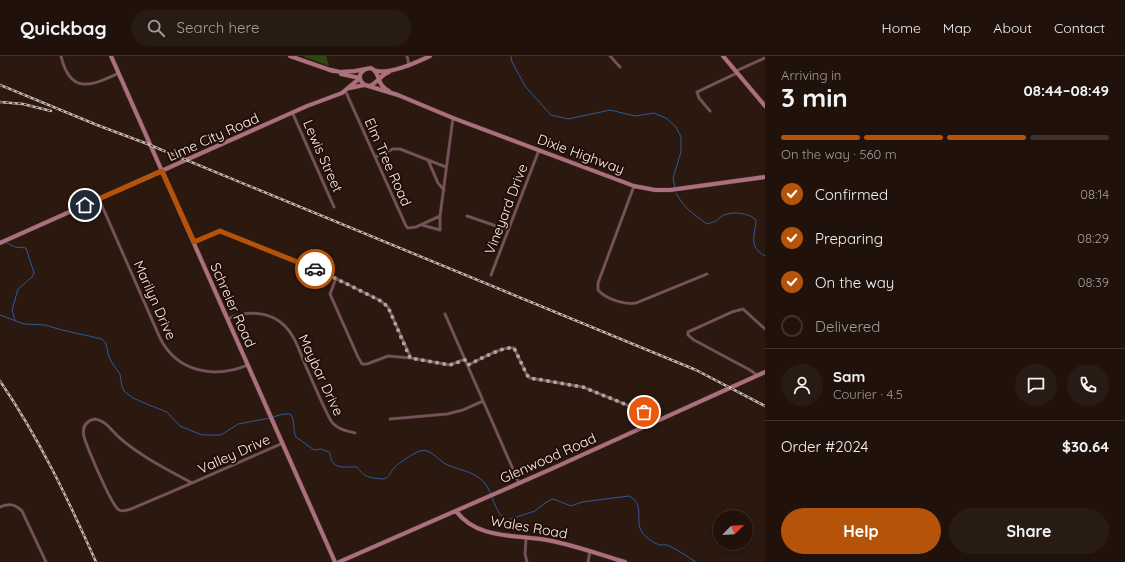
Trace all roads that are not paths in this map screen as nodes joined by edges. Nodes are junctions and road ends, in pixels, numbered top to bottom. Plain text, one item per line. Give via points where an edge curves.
1 (61, 56) edge
2 (112, 56) edge
3 (290, 56) edge
4 (407, 56) edge
5 (430, 56) edge
6 (610, 56) edge
7 (723, 56) edge
8 (765, 58) edge
9 (407, 66) junction
10 (620, 67) dead end
11 (366, 69) junction
12 (331, 70) junction
13 (374, 70) junction
14 (736, 72) junction
15 (119, 73) junction
16 (346, 74) junction
17 (360, 78) junction
18 (378, 80) junction
19 (366, 86) junction
20 (348, 89) junction
21 (398, 96) junction
22 (765, 106) edge
23 (710, 111) dead end
24 (293, 114) junction
25 (453, 118) junction
26 (539, 150) junction
27 (376, 157) junction
28 (428, 160) junction
29 (446, 167) junction
30 (162, 171) junction
31 (765, 177) edge
32 (634, 186) junction
33 (444, 190) junction
34 (99, 199) junction
35 (334, 207) dead end
36 (440, 216) junction
37 (467, 216) dead end
38 (422, 225) junction
39 (508, 230) junction
40 (194, 242) junction
41 (0, 244) edge
42 (707, 274) dead end
43 (491, 275) dead end
44 (336, 278) junction
45 (445, 314) dead end
46 (228, 319) junction
47 (765, 329) edge
48 (410, 358) junction
49 (465, 360) junction
50 (248, 365) junction
51 (468, 365) junction
52 (765, 372) edge
53 (758, 376) junction
54 (483, 401) junction
55 (390, 419) dead end
56 (655, 422) junction
57 (355, 433) dead end
58 (283, 443) junction
59 (192, 483) junction
60 (519, 483) junction
61 (0, 507) edge
62 (456, 511) junction
63 (526, 537) junction
64 (590, 552) junction
65 (46, 562) edge
66 (335, 562) edge
67 (339, 562) edge
68 (527, 562) edge
69 (588, 562) edge
70 (626, 562) edge

1 - 15 street via 67,74 80,84 96,83
2 - 15 street, Schreier Road
3 - 12 street
4 - 9 street
5 - 9 street
6 - 10 street
7 - 14 street
8 - 14 street
9 - 13 street via 386,71
9 - 18 street via 385,74
11 - 12 street via 340,72
11 - 13 street
11 - 17 street via 361,72
12 - 16 street
13 - 18 street, Dixie Highway
14 - 22 street
14 - 23 street via 697,92
15 - 30 street, Schreier Road
16 - 17 street
16 - 20 street via 351,80
17 - 19 street
17 - 20 street, Lime City Road
18 - 19 street via 374,85
18 - 21 street, Dixie Highway via 383,87
19 - 20 street, Lime City Road
19 - 21 street, Dixie Highway
20 - 24 street, Lime City Road
20 - 27 street, Elm Tree Road
21 - 25 street, Dixie Highway
24 - 30 street, Lime City Road
24 - 35 street, Lewis Street
25 - 26 street, Dixie Highway
25 - 29 street
26 - 32 street, Dixie Highway
26 - 39 street, Vineyard Drive
27 - 28 street via 393,149 400,149
27 - 38 street, Elm Tree Road via 406,226 411,228
28 - 29 street
28 - 33 street
29 - 33 street
30 - 34 street, Lime City Road
30 - 40 street, Schreier Road
31 - 32 street, Dixie Highway via 670,190
32 - 42 street via 598,283 598,290 618,301 636,303
33 - 36 street
34 - 41 street, Lime City Road
34 - 50 street, Marilyn Drive via 168,352 183,362 205,371 224,372
36 - 38 street
36 - 38 street via 440,230
37 - 39 street
39 - 43 street, Vineyard Drive
40 - 44 street via 220,231
40 - 46 street, Schreier Road
44 - 48 street via 388,307
44 - 48 street via 330,294 362,364 388,356
45 - 49 street
46 - 50 street, Schreier Road
46 - 57 street, Maybar Drive via 240,314 256,313 286,327 297,345 334,426
47 - 53 street via 743,309 688,332 694,340
48 - 49 street via 450,365
49 - 51 street
50 - 58 street, Schreier Road
51 - 54 street
51 - 56 street via 510,347 514,348 530,378 583,387 644,412
52 - 53 street, Glenwood Road
53 - 56 street, Glenwood Road
54 - 55 street via 448,414
54 - 60 street
56 - 60 street, Glenwood Road
58 - 59 street, Valley Drive
58 - 66 street, Schreier Road
59 - 59 street, Valley Drive via 126,443 102,421 92,419 85,424 83,431 87,444 111,499 121,511 131,510
60 - 62 street, Glenwood Road
61 - 65 street via 12,504 22,511
62 - 63 street, Wales Road via 470,524 488,533
62 - 67 street, Glenwood Road
63 - 64 street, Wales Road via 554,541
63 - 68 street
64 - 69 street
64 - 70 street, Wales Road

